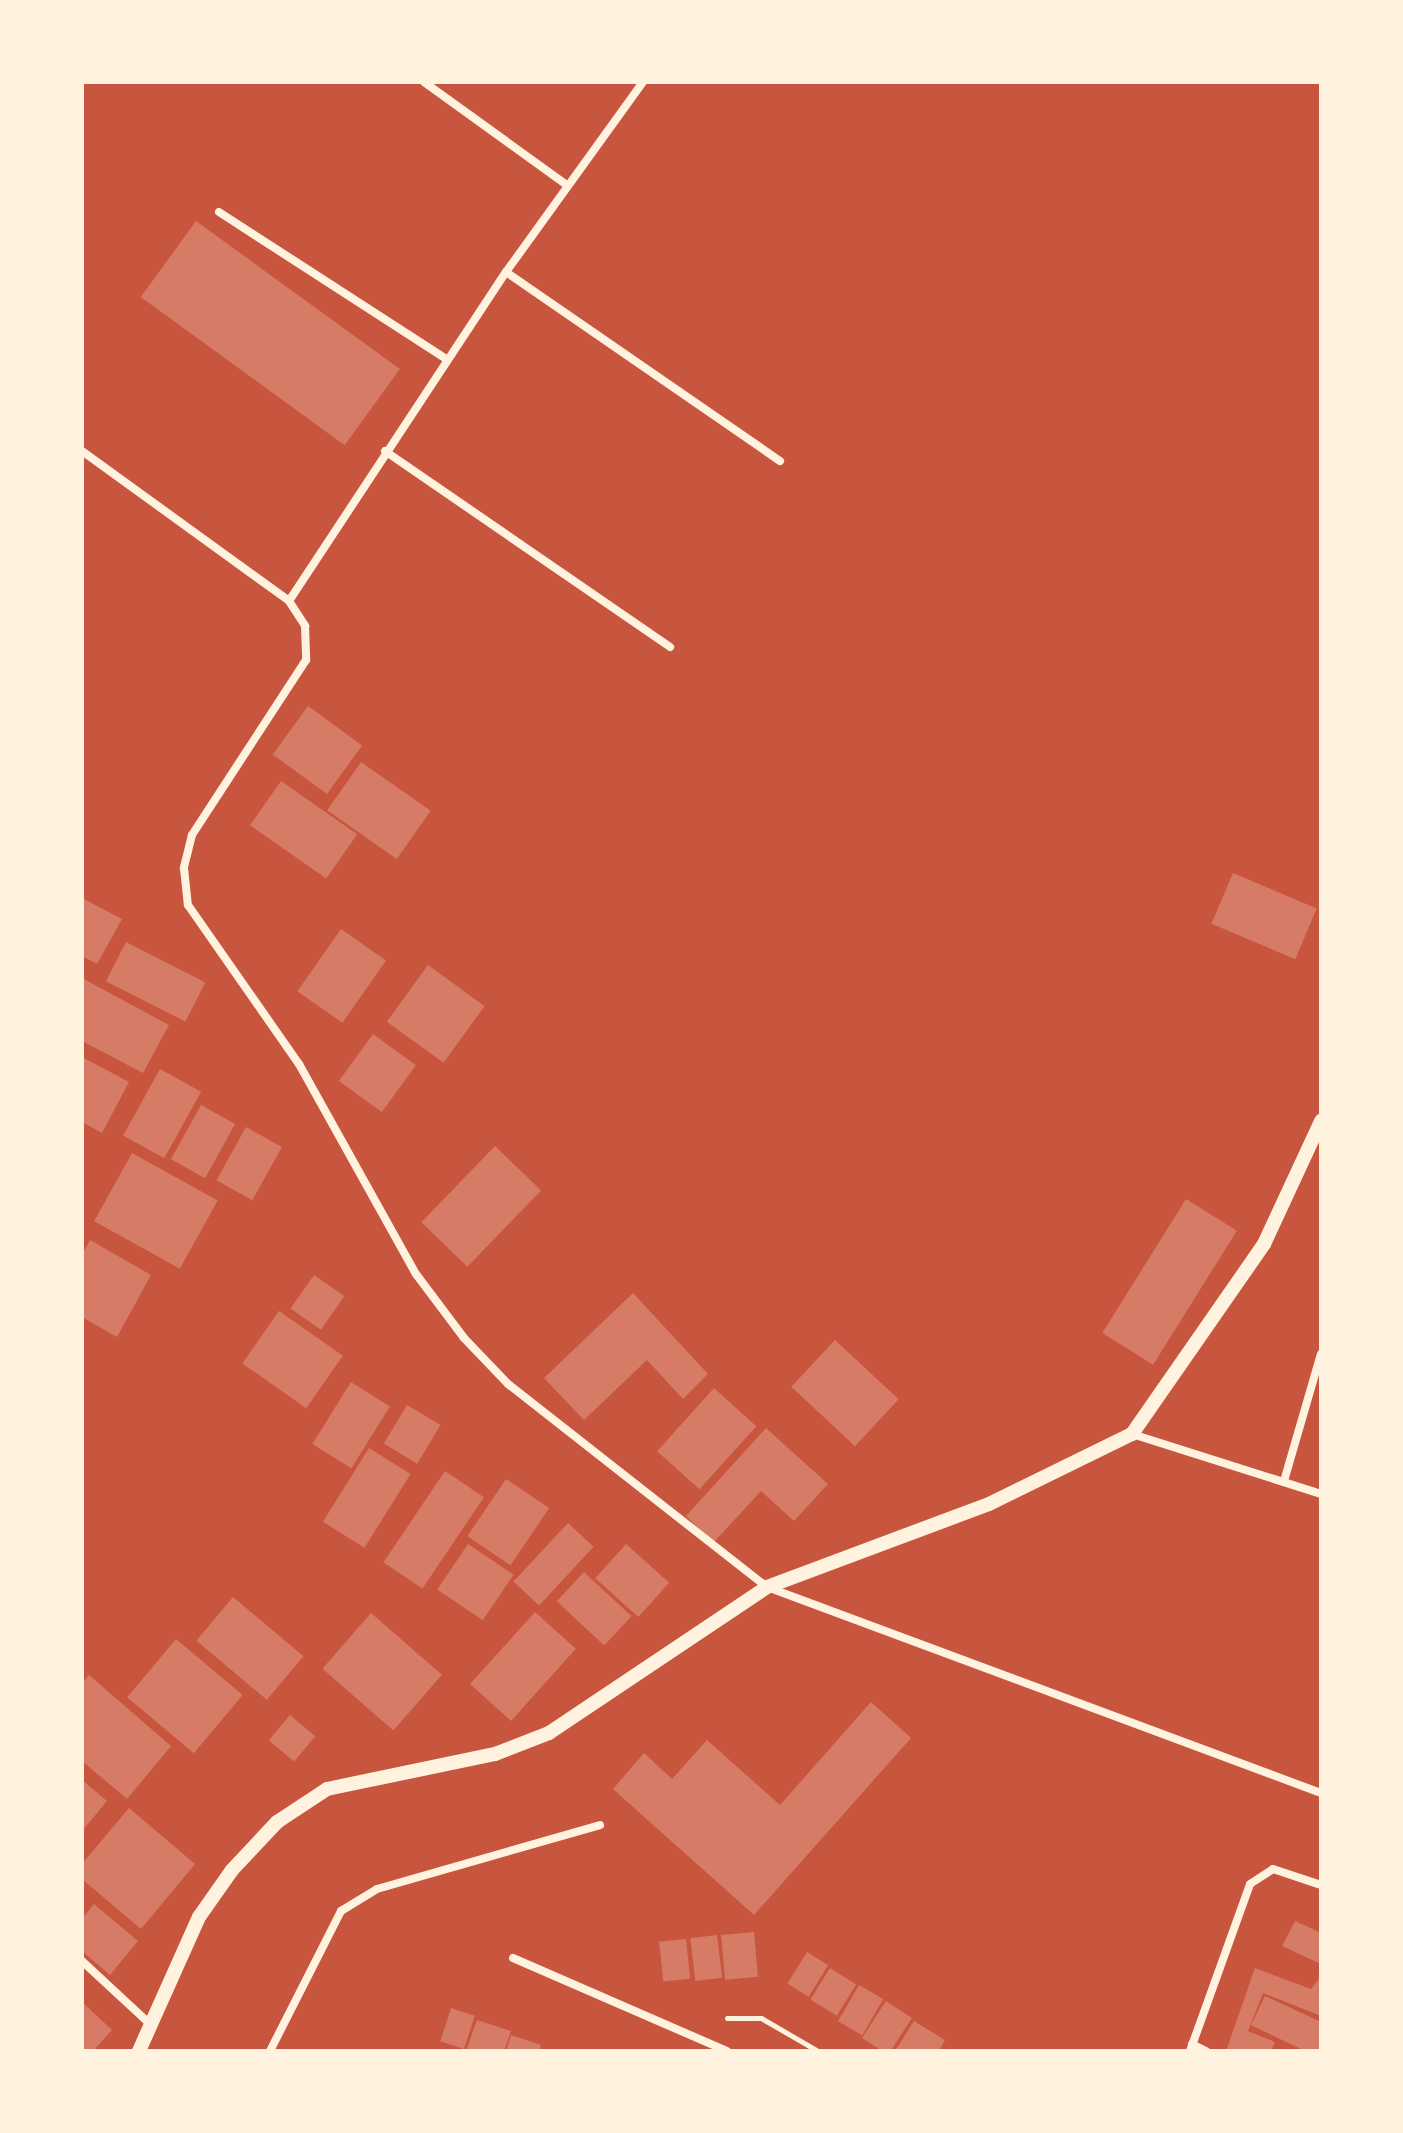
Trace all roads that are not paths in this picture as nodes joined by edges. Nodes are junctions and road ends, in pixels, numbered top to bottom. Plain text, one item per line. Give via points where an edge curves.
1 (424, 82) edge
2 (643, 82) edge
3 (567, 185) junction
4 (219, 212) dead end
5 (506, 272) junction
6 (446, 359) junction
7 (82, 451) edge
8 (385, 451) junction
9 (780, 461) dead end
10 (289, 601) junction
11 (670, 647) dead end
12 (1321, 1121) edge
13 (1321, 1354) edge
14 (1132, 1434) junction
15 (1284, 1481) junction
16 (1321, 1494) edge
17 (767, 1587) junction
18 (1321, 1793) edge
19 (600, 1825) dead end
20 (1321, 1885) edge
21 (513, 1958) dead end
22 (82, 1961) edge
23 (149, 2023) junction
24 (1191, 2048) edge
25 (139, 2051) edge
26 (270, 2051) edge
27 (727, 2051) edge
28 (1206, 2051) edge

1 - 3 street
2 - 3 street
3 - 5 street
4 - 6 street
5 - 6 street
5 - 9 street
6 - 8 street
7 - 10 street
8 - 10 street
8 - 11 street
10 - 17 street via 309,650 192,835 184,868 188,905 299,1064 416,1274 464,1338 508,1384
12 - 14 street via 1264,1244
13 - 15 street
14 - 15 street
14 - 17 street via 989,1504
15 - 16 street
17 - 18 street
17 - 23 street via 549,1733 495,1754 327,1789 277,1822 199,1917
19 - 26 street via 377,1889 341,1911
20 - 24 street via 1273,1869 1250,1884
21 - 27 street
22 - 23 street
23 - 25 street
24 - 28 street

